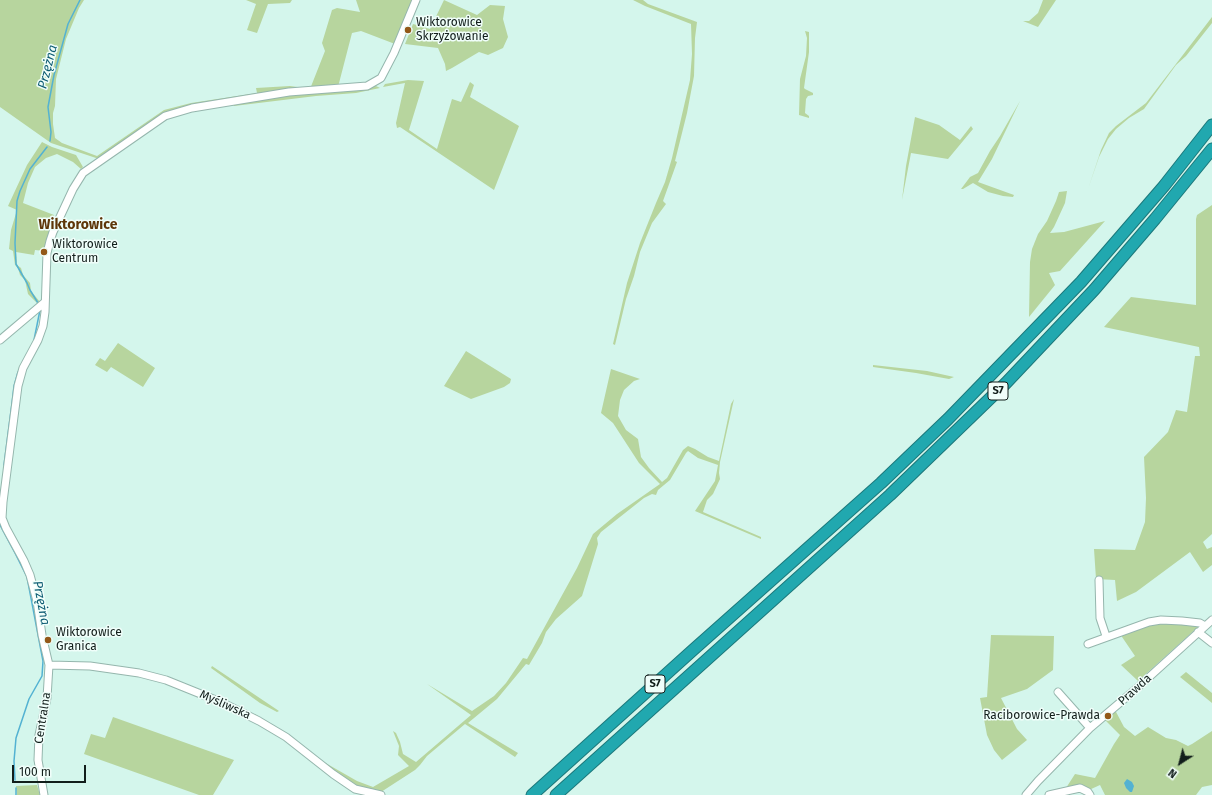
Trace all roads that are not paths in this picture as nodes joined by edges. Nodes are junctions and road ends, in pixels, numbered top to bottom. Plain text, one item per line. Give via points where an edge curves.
1 (416, 0) edge
2 (1212, 125) edge
3 (1212, 149) edge
4 (45, 302) junction
5 (0, 340) edge
6 (1099, 580) dead end
7 (1212, 620) edge
8 (1206, 626) junction
9 (1198, 632) junction
10 (1106, 636) junction
11 (1212, 643) edge
12 (1088, 644) dead end
13 (49, 665) junction
14 (1058, 692) dead end
15 (1090, 728) junction
16 (44, 795) edge
17 (381, 795) edge
18 (532, 795) edge
19 (556, 795) edge
20 (1026, 795) edge
21 (1050, 795) edge
22 (1090, 795) edge

1 - 4 street, Centralna via 392,59 376,82 366,86 289,92 178,111 165,116 84,172 73,189 50,241
2 - 18 highway, S7 via 1176,172 1081,282 948,419 881,483
3 - 19 highway, S7 via 1094,290 1006,383 890,495
4 - 5 street
4 - 13 street, Centralna via 43,326 23,368 18,386 2,518 30,575
6 - 10 street via 1100,618
7 - 8 street, Prawda
8 - 9 street, Prawda
8 - 10 street via 1193,622 1161,620
9 - 11 street
9 - 15 street, Prawda
10 - 12 street
13 - 16 street, Centralna via 38,760
13 - 17 street, Myśliwska via 90,666 166,680 259,721 286,737 355,789
14 - 15 street
15 - 20 street, Prawda
21 - 22 street via 1080,788

